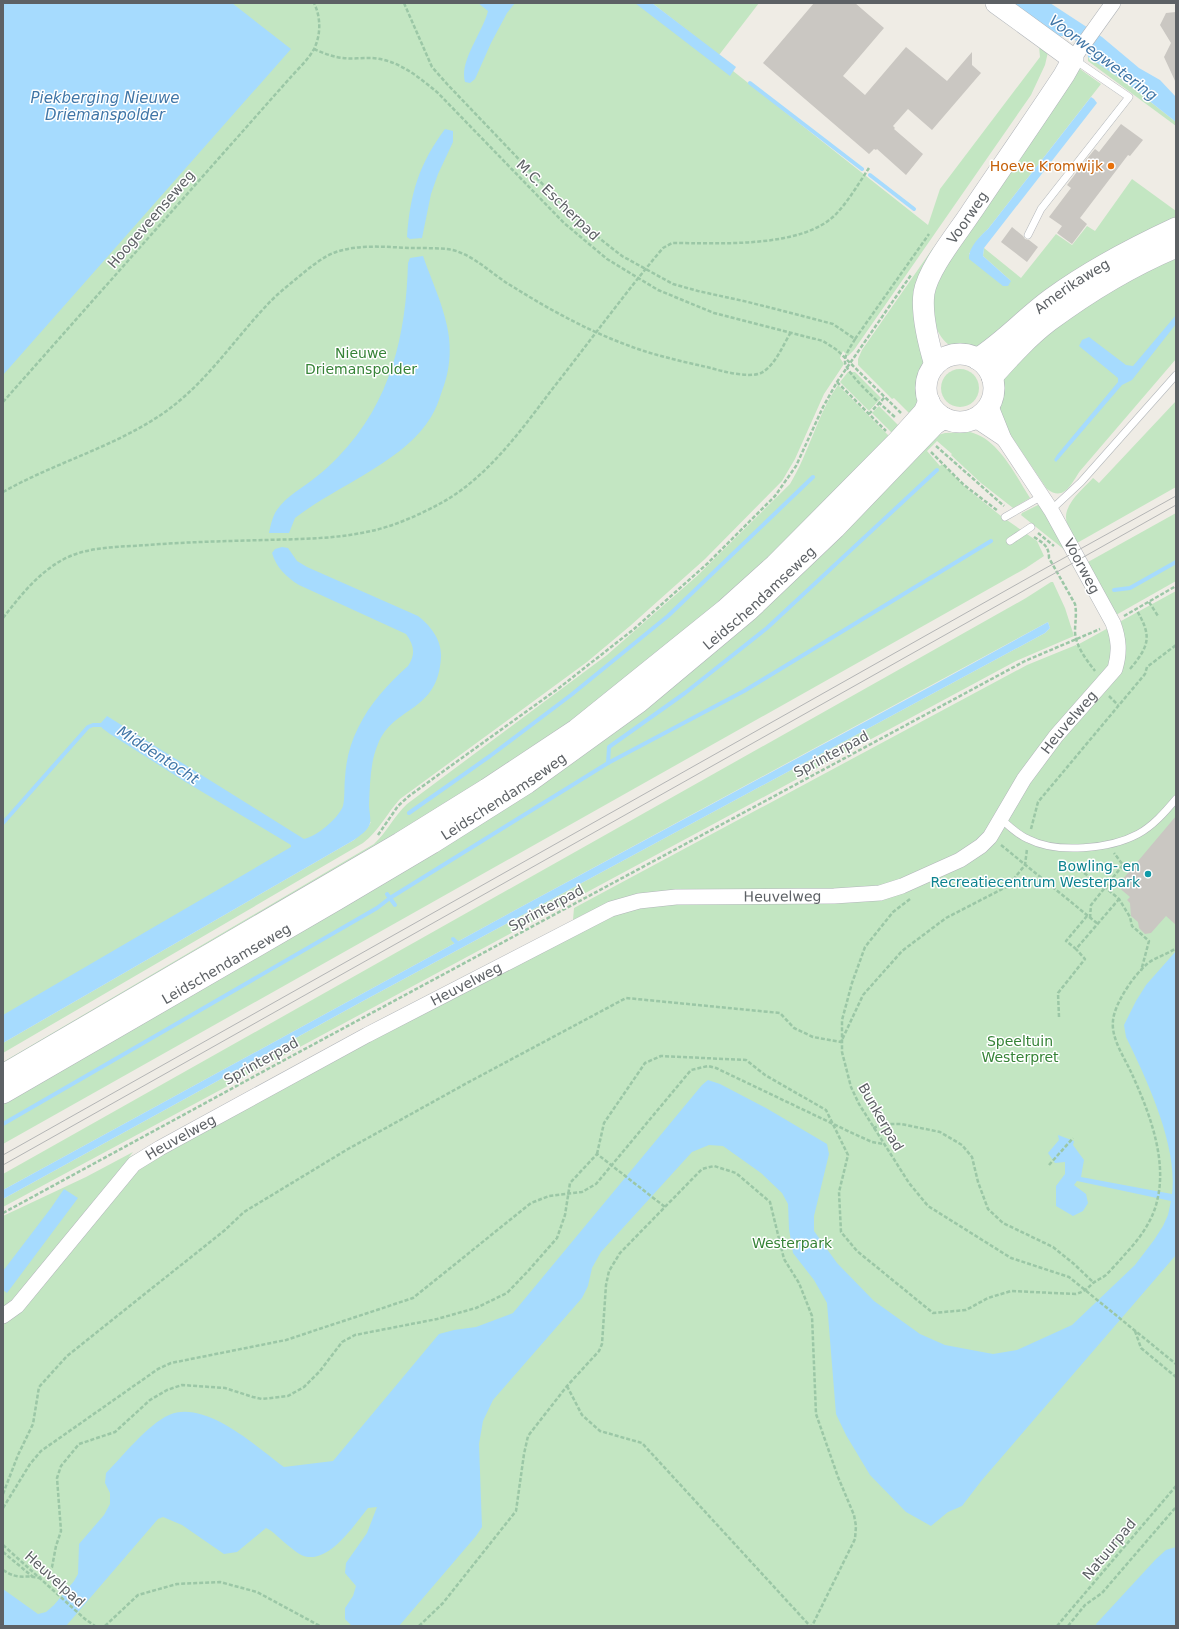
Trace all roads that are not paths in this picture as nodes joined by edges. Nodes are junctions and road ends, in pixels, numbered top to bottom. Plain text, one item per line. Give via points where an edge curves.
1 (996, 3) edge
2 (1113, 3) edge
3 (1074, 57) junction
4 (1176, 228) edge
5 (1028, 235) dead end
6 (1176, 247) edge
7 (977, 359) junction
8 (944, 360) junction
9 (1176, 374) edge
10 (992, 377) junction
11 (929, 401) junction
12 (990, 404) junction
13 (944, 418) junction
14 (974, 419) junction
15 (1004, 439) junction
16 (1042, 496) junction
17 (1051, 510) junction
18 (1006, 517) dead end
19 (1031, 527) dead end
20 (1010, 541) dead end
21 (1108, 626) joint
22 (1176, 799) edge
23 (1005, 823) junction
24 (3, 1075) edge
25 (3, 1093) edge
26 (3, 1316) edge

1 - 3 main road
2 - 3 street
3 - 5 lane via 1129,97 1041,209
3 - 8 main road, Voorweg via 928,279 924,293 928,341
4 - 7 main road, Amerikaweg via 1135,247 1086,276 1051,300
6 - 10 main road, Amerikaweg via 1096,289 1049,322
7 - 8 main road via 965,355
7 - 10 main road via 986,366
8 - 11 main road via 929,374 926,384
9 - 17 lane via 1081,482
10 - 12 main road via 994,390
11 - 13 main road
11 - 24 main road, Leidschendamseweg via 924,412 898,442 775,565 725,610 576,730 400,843
12 - 14 main road
12 - 15 street, Voorweg
13 - 14 main road via 959,422
13 - 25 main road, Leidschendamseweg via 935,424 836,528 748,610 639,702 527,782 432,843
14 - 15 street, Voorweg
15 - 16 street, Voorweg
16 - 17 street, Voorweg
16 - 18 lane
17 - 21 street, Voorweg
19 - 20 lane
21 - 23 street, Heuvelweg via 1119,638 1115,668 1056,736 1024,779
22 - 23 lane via 1161,817 1138,834 1108,845 1073,848 1050,846 1028,839
23 - 26 street, Heuvelweg via 960,860 880,893 834,896 676,897 639,901 611,909 367,1035 134,1164 17,1306

